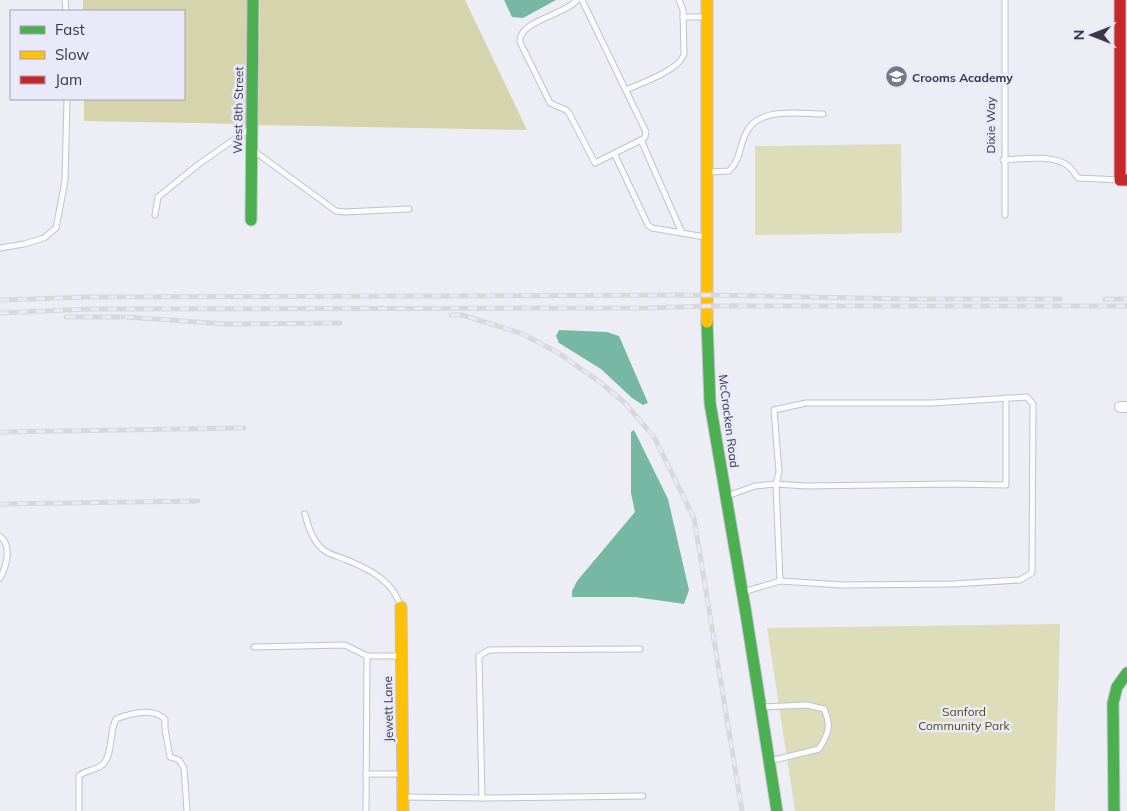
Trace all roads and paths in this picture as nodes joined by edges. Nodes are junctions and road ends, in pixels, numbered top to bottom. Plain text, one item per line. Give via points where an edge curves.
1 (253, 0) edge
2 (577, 0) edge
3 (582, 0) edge
4 (679, 0) edge
5 (707, 0) edge
6 (1005, 0) edge
7 (1120, 0) edge
8 (683, 17) junction
9 (708, 17) junction
10 (626, 90) junction
11 (67, 100) edge
12 (823, 114) dead end
13 (252, 127) junction
14 (641, 140) junction
15 (252, 150) junction
16 (614, 153) junction
17 (1003, 160) junction
18 (708, 172) junction
19 (1124, 180) edge
20 (409, 209) dead end
21 (155, 215) dead end
22 (1005, 215) dead end
23 (251, 220) dead end
24 (682, 234) junction
25 (708, 238) junction
26 (0, 248) edge
27 (1006, 398) junction
28 (776, 484) junction
29 (726, 496) junction
30 (305, 514) dead end
31 (0, 536) edge
32 (0, 578) edge
33 (780, 581) junction
34 (742, 592) junction
35 (401, 607) joint
36 (254, 647) dead end
37 (640, 649) dead end
38 (367, 656) junction
39 (401, 656) junction
40 (1127, 673) edge
41 (761, 708) junction
42 (769, 761) junction
43 (366, 774) junction
44 (403, 774) junction
45 (643, 796) dead end
46 (403, 797) junction
47 (482, 798) junction
48 (79, 811) edge
49 (187, 811) edge
50 (366, 811) edge
51 (403, 811) edge
52 (777, 811) edge
53 (1114, 811) edge

1 - 13 street, West 8th Street
2 - 16 lane via 525,28 519,37 520,42 550,103 568,112 595,163
3 - 10 lane
4 - 8 lane
5 - 9 street, McCracken Road
6 - 17 lane, Dixie Way
7 - 19 street
8 - 9 lane
8 - 10 lane via 683,59 674,68
9 - 18 street, McCracken Road
10 - 14 lane via 646,132 646,137
11 - 26 lane via 65,181 56,228 44,238
12 - 18 lane via 772,114 761,118 745,134 736,163 728,171
13 - 15 street, West 8th Street
13 - 21 lane via 158,197
14 - 16 lane
14 - 24 lane
15 - 20 lane via 336,211
15 - 23 street, West 8th Street
16 - 24 lane via 648,225
17 - 19 lane, Dixie Way via 1042,158 1067,165 1078,178
17 - 22 lane, Dixie Way
18 - 25 street, McCracken Road
24 - 25 lane
25 - 29 street, McCracken Road via 710,403
27 - 28 lane via 933,403 806,403 774,410 780,472
27 - 28 lane via 1006,485
27 - 33 lane via 1027,397 1033,404 1032,573 1020,580 953,584 842,585
28 - 29 lane via 755,486
28 - 33 lane
29 - 34 street, McCracken Road
30 - 35 lane via 317,544 325,551 371,571 397,594
31 - 32 lane via 7,547 7,557
33 - 34 lane
34 - 41 street, McCracken Road
35 - 39 street, Jewett Lane
36 - 38 lane via 345,645
37 - 47 lane via 489,650 480,656
38 - 39 lane
38 - 43 lane
39 - 44 street, Jewett Lane
40 - 53 street via 1116,687 1113,703
41 - 42 street, McCracken Road
41 - 42 lane via 807,705 824,709 827,716 828,734 819,750
42 - 52 street, McCracken Road
43 - 44 lane
43 - 50 lane
44 - 46 street, Jewett Lane
45 - 47 lane
46 - 47 lane
46 - 51 street, Jewett Lane
48 - 49 lane via 79,776 107,760 112,726 116,720 139,712 152,712 165,718 170,757 179,760 184,768

